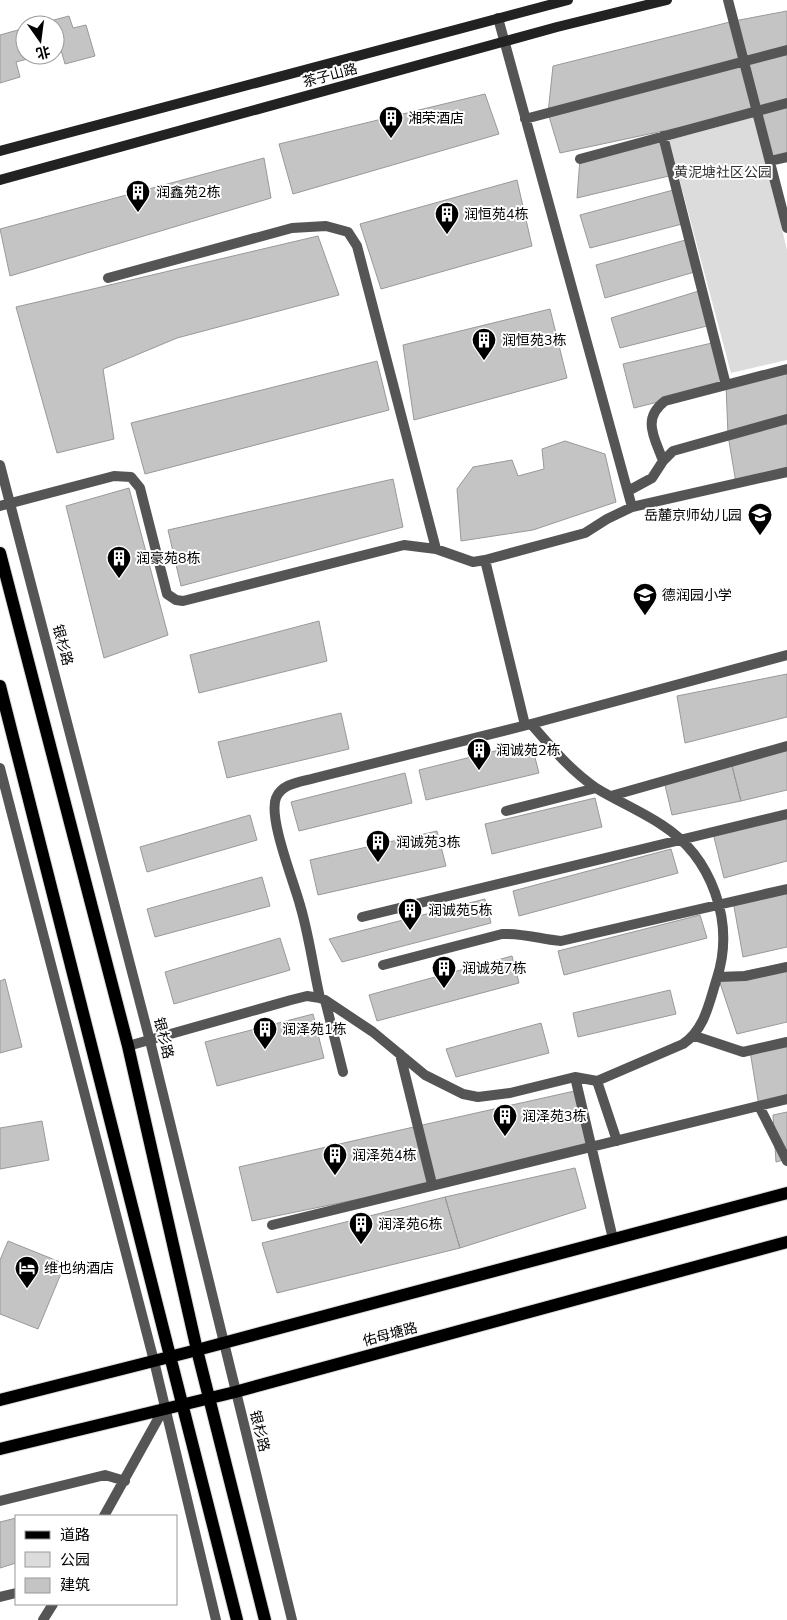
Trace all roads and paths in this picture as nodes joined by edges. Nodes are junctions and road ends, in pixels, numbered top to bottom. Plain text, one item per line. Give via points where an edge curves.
1 (568, 0) edge
2 (667, 0) edge
3 (728, 0) edge
4 (498, 18) junction
5 (504, 42) junction
6 (787, 50) edge
7 (744, 61) junction
8 (787, 103) edge
9 (757, 111) junction
10 (526, 119) junction
11 (663, 136) junction
12 (0, 151) edge
13 (787, 157) edge
14 (580, 159) dead end
15 (770, 161) junction
16 (0, 180) edge
17 (787, 228) edge
18 (108, 278) dead end
19 (787, 369) edge
20 (726, 385) junction
21 (787, 420) edge
22 (663, 460) junction
23 (0, 464) edge
24 (787, 472) edge
25 (628, 491) junction
26 (5, 505) edge
27 (632, 507) junction
28 (436, 549) junction
29 (0, 553) edge
30 (485, 560) junction
31 (787, 655) edge
32 (0, 686) edge
33 (528, 724) junction
34 (787, 746) edge
35 (0, 768) edge
36 (596, 788) junction
37 (611, 796) junction
38 (506, 811) dead end
39 (787, 814) edge
40 (682, 840) junction
41 (787, 889) edge
42 (719, 904) junction
43 (362, 917) dead end
44 (383, 965) dead end
45 (787, 967) edge
46 (718, 976) junction
47 (323, 999) junction
48 (695, 1036) junction
49 (150, 1040) junction
50 (787, 1042) edge
51 (128, 1046) junction
52 (400, 1054) junction
53 (343, 1072) dead end
54 (575, 1077) junction
55 (596, 1081) junction
56 (787, 1099) edge
57 (759, 1106) junction
58 (617, 1141) junction
59 (592, 1147) junction
60 (787, 1161) edge
61 (432, 1184) junction
62 (787, 1193) edge
63 (272, 1225) dead end
64 (613, 1239) junction
65 (787, 1242) edge
66 (223, 1343) junction
67 (197, 1350) junction
68 (171, 1357) junction
69 (154, 1360) junction
70 (235, 1392) junction
71 (210, 1398) junction
72 (0, 1400) edge
73 (184, 1404) junction
74 (165, 1409) junction
75 (0, 1449) edge
76 (125, 1481) junction
77 (0, 1501) edge
78 (105, 1515) edge
79 (15, 1593) edge
80 (0, 1597) edge
81 (52, 1605) edge
82 (43, 1620) edge
83 (216, 1620) edge
84 (237, 1620) edge
85 (265, 1620) edge
86 (292, 1620) edge

1 - 4 main road, 茶子山路
2 - 5 main road, 茶子山路
3 - 7 street
4 - 5 street
4 - 12 main road, 茶子山路
5 - 10 street
5 - 16 main road, 茶子山路
6 - 7 street
7 - 9 street
7 - 10 street
8 - 9 street
9 - 11 street
9 - 15 street
10 - 25 street
11 - 14 street
11 - 20 street
13 - 15 street
15 - 17 street
18 - 28 street via 292,228 326,226 348,232 357,246
19 - 20 street
20 - 22 street via 665,401 657,407 652,414 652,430
21 - 22 street via 679,449
22 - 25 street via 652,478
23 - 26 street, 银杉路
24 - 27 street
25 - 27 street
26 - 28 street via 114,476 131,477 140,488 164,588 176,600 192,600 391,547 404,545
26 - 49 street, 银杉路
27 - 30 street via 585,533
28 - 30 street via 473,562
29 - 51 main road
30 - 33 street
31 - 33 street
32 - 68 main road
33 - 36 street via 560,760
33 - 47 street via 315,778 281,790 274,802 274,810
34 - 37 street
35 - 69 street
36 - 37 street
36 - 38 street
37 - 40 street via 662,824
39 - 40 street
40 - 42 street via 709,878
40 - 43 street
41 - 42 street
42 - 44 street via 561,941 502,934
42 - 46 street via 724,945
45 - 46 street via 746,976
46 - 48 street
47 - 49 street via 307,996
47 - 52 street via 353,1017
47 - 53 street
48 - 50 street via 743,1052
48 - 55 street
49 - 51 street
49 - 66 street, 银杉路
51 - 67 main road
52 - 54 street via 425,1075 463,1094 478,1097 510,1093
52 - 61 street
54 - 55 street
54 - 59 street
55 - 58 street
56 - 57 street
57 - 58 street
57 - 60 street
58 - 59 street
59 - 61 street
59 - 64 street
61 - 63 street
62 - 64 main road
64 - 66 main road
65 - 70 main road, 佑母塘路
66 - 67 main road
66 - 70 street, 银杉路
67 - 68 main road
67 - 71 main road
68 - 69 main road
68 - 73 main road
69 - 72 main road
69 - 74 street
70 - 71 main road, 佑母塘路
70 - 86 street, 银杉路
71 - 73 main road, 佑母塘路
71 - 85 main road
73 - 74 main road, 佑母塘路
73 - 84 main road
74 - 75 main road, 佑母塘路
74 - 76 street
74 - 83 street
76 - 77 street via 105,1475
76 - 78 street
79 - 80 street
81 - 82 street

